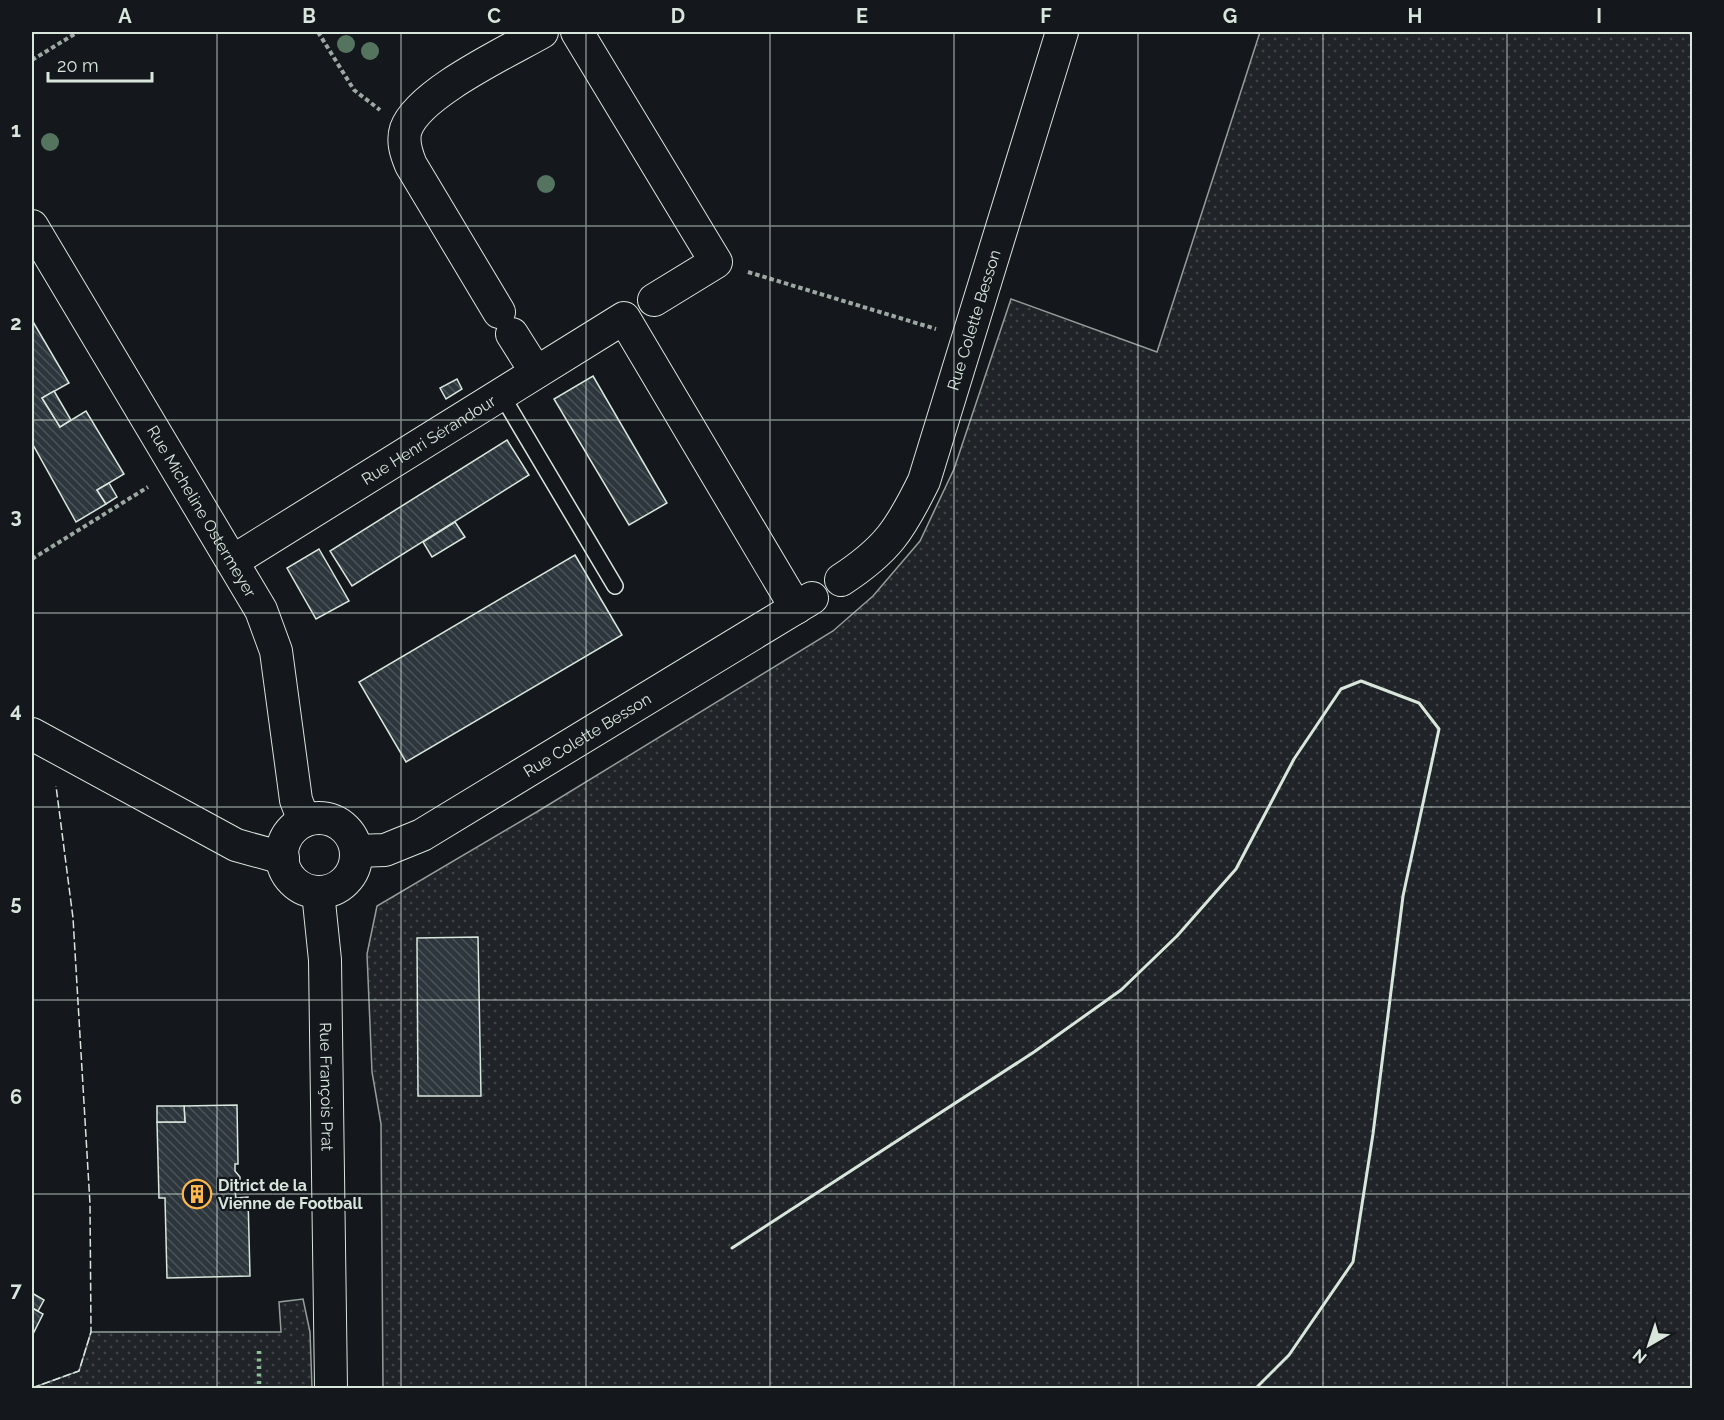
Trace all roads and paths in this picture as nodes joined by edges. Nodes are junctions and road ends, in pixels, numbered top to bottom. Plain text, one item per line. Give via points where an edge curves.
1 (78, 32) edge
2 (318, 32) edge
3 (542, 32) edge
4 (578, 32) edge
5 (1062, 32) edge
6 (32, 60) edge
7 (405, 130) junction
8 (32, 226) edge
9 (716, 262) junction
10 (654, 300) dead end
11 (968, 338) junction
12 (536, 372) junction
13 (501, 394) junction
14 (177, 469) junction
15 (32, 559) edge
16 (233, 561) junction
17 (841, 580) dead end
18 (615, 586) dead end
19 (804, 603) joint
20 (32, 734) edge
21 (304, 821) junction
22 (356, 851) junction
23 (283, 858) junction
24 (318, 892) junction
25 (331, 1389) edge

1 - 6 path
2 - 7 path via 354,90
3 - 7 street via 435,94 417,110
4 - 9 street
5 - 11 street, Rue Colette Besson
7 - 12 street via 404,148 411,165
8 - 14 street, Rue Micheline Ostermeyer
9 - 10 street
9 - 11 path
11 - 17 street, Rue Colette Besson via 924,482 902,526 870,561
12 - 13 street, Rue Henri Sérandour
12 - 19 street, Rue Henri Sérandour via 624,318
13 - 16 street, Rue Henri Sérandour
13 - 18 lane
14 - 15 path
14 - 16 street, Rue Micheline Ostermeyer
16 - 21 street, Rue Micheline Ostermeyer via 261,610 276,651 296,800
19 - 22 street, Rue Colette Besson via 422,835 385,850
20 - 23 street via 236,845
21 - 22 street via 315,818 338,823 353,840
21 - 23 street via 287,836
22 - 24 street via 355,864 342,884
23 - 24 street via 290,878
24 - 25 street, Rue François Prat via 325,960

